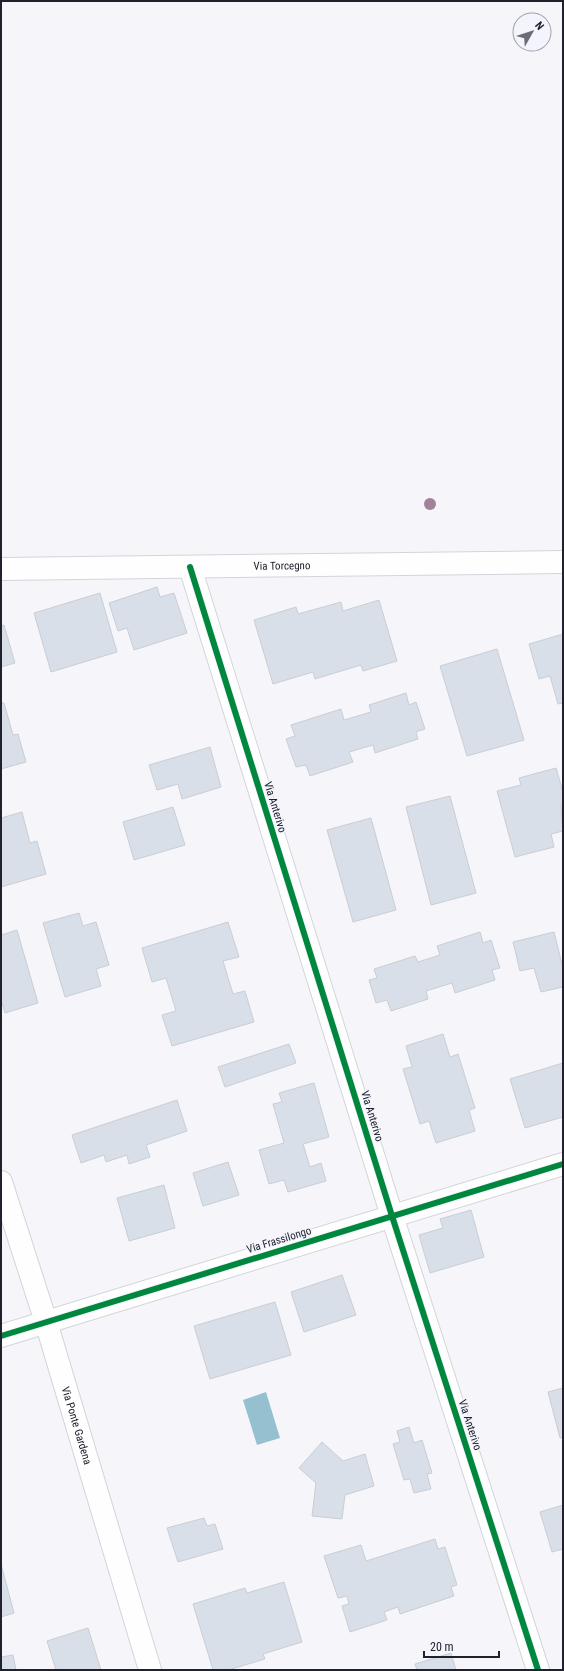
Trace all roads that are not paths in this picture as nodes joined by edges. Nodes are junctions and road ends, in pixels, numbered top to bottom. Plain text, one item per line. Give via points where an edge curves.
1 (563, 562) edge
2 (190, 567) junction
3 (1, 569) edge
4 (563, 1164) edge
5 (1, 1182) edge
6 (392, 1216) junction
7 (46, 1322) junction
8 (1, 1336) edge
9 (150, 1670) edge
10 (538, 1670) edge

1 - 2 street, Via Torcegno
2 - 3 street, Via Torcegno
2 - 6 street, Via Anterivo
4 - 6 street, Via Frassilongo
5 - 7 street, Via Ponte Gardena
6 - 7 street, Via Frassilongo
6 - 10 street, Via Anterivo
7 - 8 street, Via Frassilongo
7 - 9 street, Via Ponte Gardena

